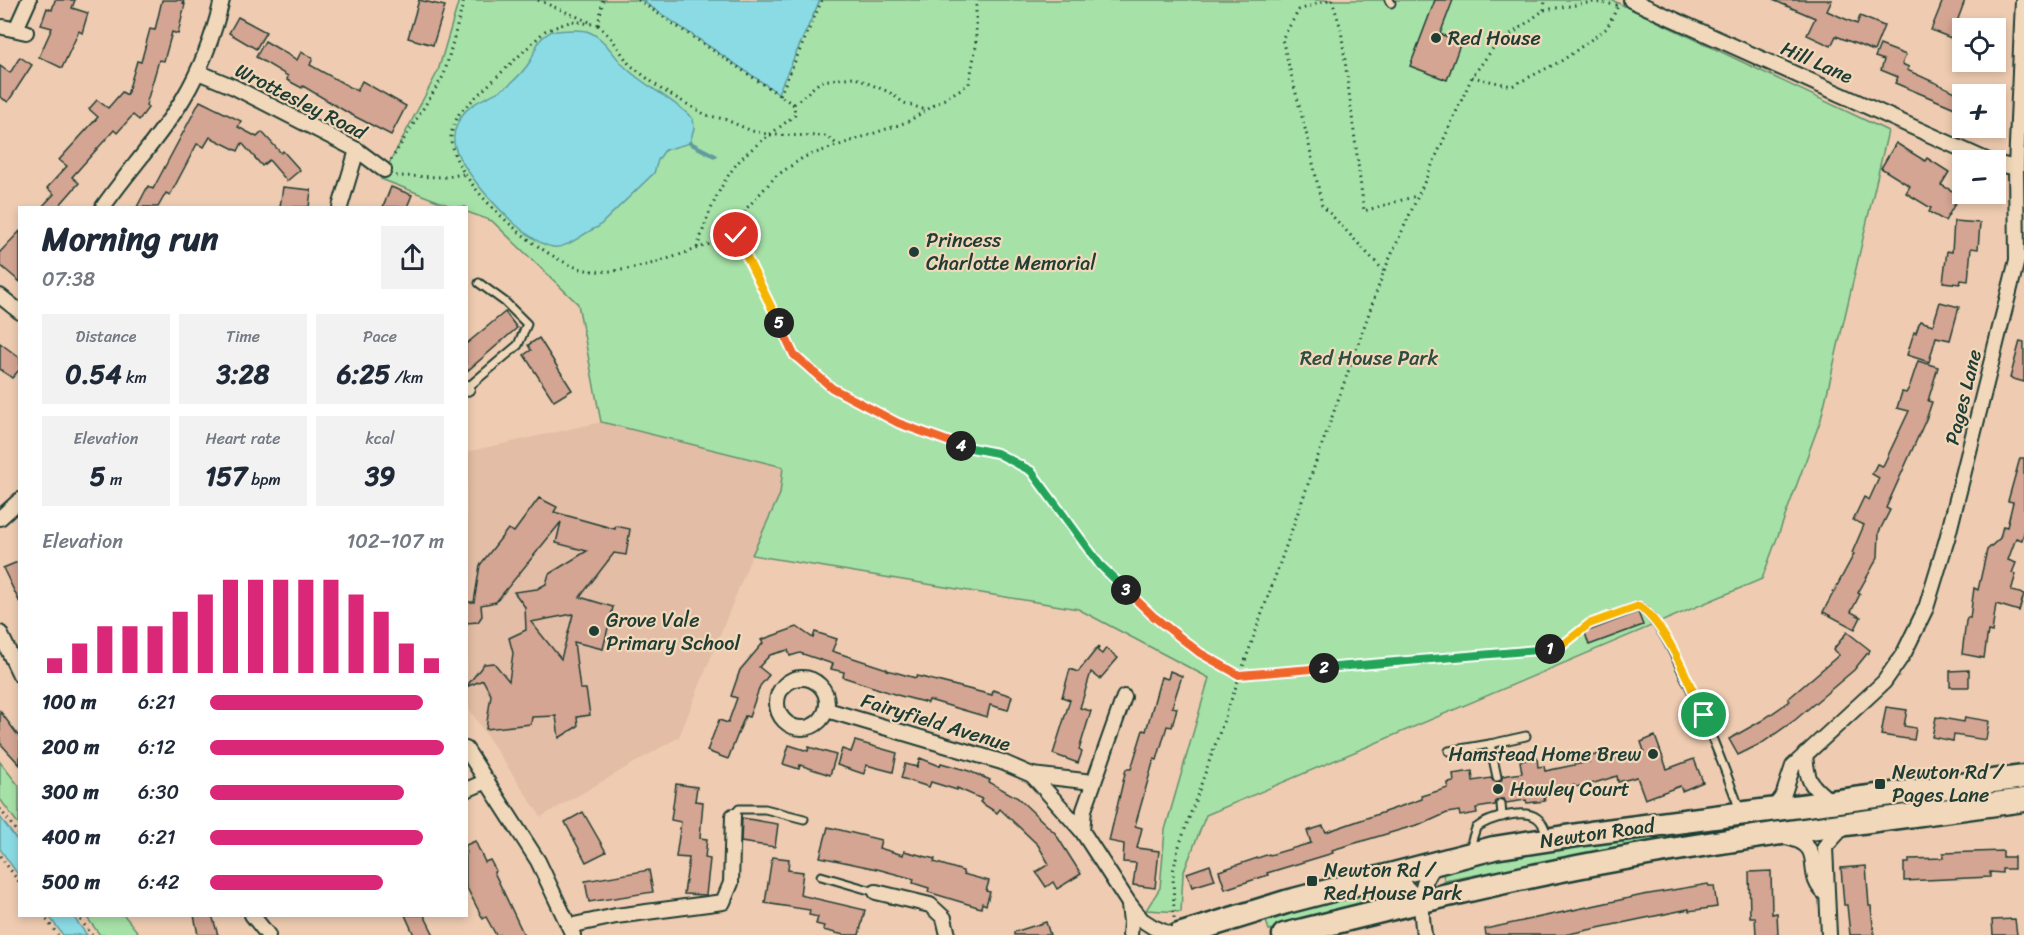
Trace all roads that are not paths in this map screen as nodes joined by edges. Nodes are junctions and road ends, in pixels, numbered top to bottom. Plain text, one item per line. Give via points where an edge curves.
1 (29, 0) edge
2 (222, 0) edge
3 (2023, 0) edge
4 (1625, 2) edge
5 (15, 29) dead end
6 (198, 72) junction
7 (357, 150) junction
8 (1963, 150) edge
9 (2006, 166) edge
10 (2016, 168) junction
11 (384, 170) road end
12 (103, 206) edge
13 (340, 206) edge
14 (2021, 260) edge
15 (479, 284) dead end
16 (0, 296) edge
17 (18, 310) edge
18 (468, 387) edge
19 (18, 502) edge
20 (0, 518) edge
21 (1589, 624) road end
22 (0, 633) edge
23 (18, 671) edge
24 (1124, 697) dead end
25 (827, 710) dead end
26 (1526, 736) dead end
27 (1490, 744) junction
28 (1449, 751) dead end
29 (468, 752) edge
30 (1805, 754) junction
31 (1032, 775) junction
32 (1497, 777) dead end
33 (2024, 777) edge
34 (487, 781) junction
35 (1093, 783) junction
36 (468, 789) edge
37 (2024, 800) edge
38 (1830, 801) junction
39 (1501, 804) dead end
40 (1774, 808) junction
41 (1741, 813) junction
42 (733, 816) joint
43 (1502, 817) junction
44 (804, 819) dead end
45 (1844, 825) junction
46 (1082, 831) junction
47 (1774, 834) junction
48 (1549, 839) junction
49 (1474, 853) junction
50 (1443, 860) junction
51 (820, 876) dead end
52 (1356, 883) junction
53 (876, 892) joint
54 (1827, 895) junction
55 (1420, 901) junction
56 (1128, 902) junction
57 (257, 917) edge
58 (571, 931) edge
59 (1175, 931) edge
60 (268, 935) edge
61 (948, 935) edge
62 (1130, 935) edge
63 (1284, 935) edge
64 (1425, 935) edge
65 (1829, 935) edge

1 - 5 street
2 - 6 street
3 - 10 street, Pages Lane
4 - 8 street, Hill Lane
6 - 7 street, Wrottesley Road
6 - 12 street via 182,100
7 - 11 street, Wrottesley Road
7 - 13 street
9 - 10 street
10 - 14 street, Pages Lane
14 - 30 street, Pages Lane via 1926,608 1904,653 1884,682
15 - 18 lane via 527,324 518,345
16 - 17 street
19 - 20 street
21 - 41 lane via 1639,606 1648,613 1670,646 1704,715
22 - 23 street
24 - 35 street
25 - 31 street, Fairyfield Avenue via 1002,762
26 - 27 lane
27 - 28 lane
27 - 32 lane
29 - 34 street
30 - 38 street via 1806,775
30 - 40 street, Pages Lane via 1793,766 1783,796
31 - 35 street, Fairyfield Avenue
31 - 46 street, Fairyfield Avenue
33 - 38 highway, Newton Road
34 - 36 street
34 - 58 street via 538,861
35 - 46 street
37 - 45 highway, Newton Road
38 - 40 highway, Newton Road
39 - 43 lane
40 - 41 highway, Newton Road
41 - 48 highway, Newton Road
42 - 44 lane via 739,808 765,809
42 - 58 street via 732,883 723,902 616,916
43 - 48 lane via 1534,816
43 - 49 lane via 1476,828 1472,840
45 - 47 highway, Newton Road
45 - 54 street via 1825,847
46 - 56 street, Fairyfield Avenue
47 - 54 street via 1800,840 1808,847 1815,883
47 - 55 highway, Newton Road via 1599,862
48 - 49 highway, Newton Road
49 - 50 highway, Newton Road
50 - 52 highway, Newton Road
50 - 55 street via 1427,873
51 - 53 lane
52 - 55 street via 1405,886
52 - 59 highway, Newton Road
53 - 61 street via 930,905 944,918
54 - 65 street
55 - 63 highway, Newton Road
55 - 64 street
56 - 59 street, Fairyfield Avenue via 1148,924
56 - 62 street, Fairyfield Avenue
57 - 60 street

